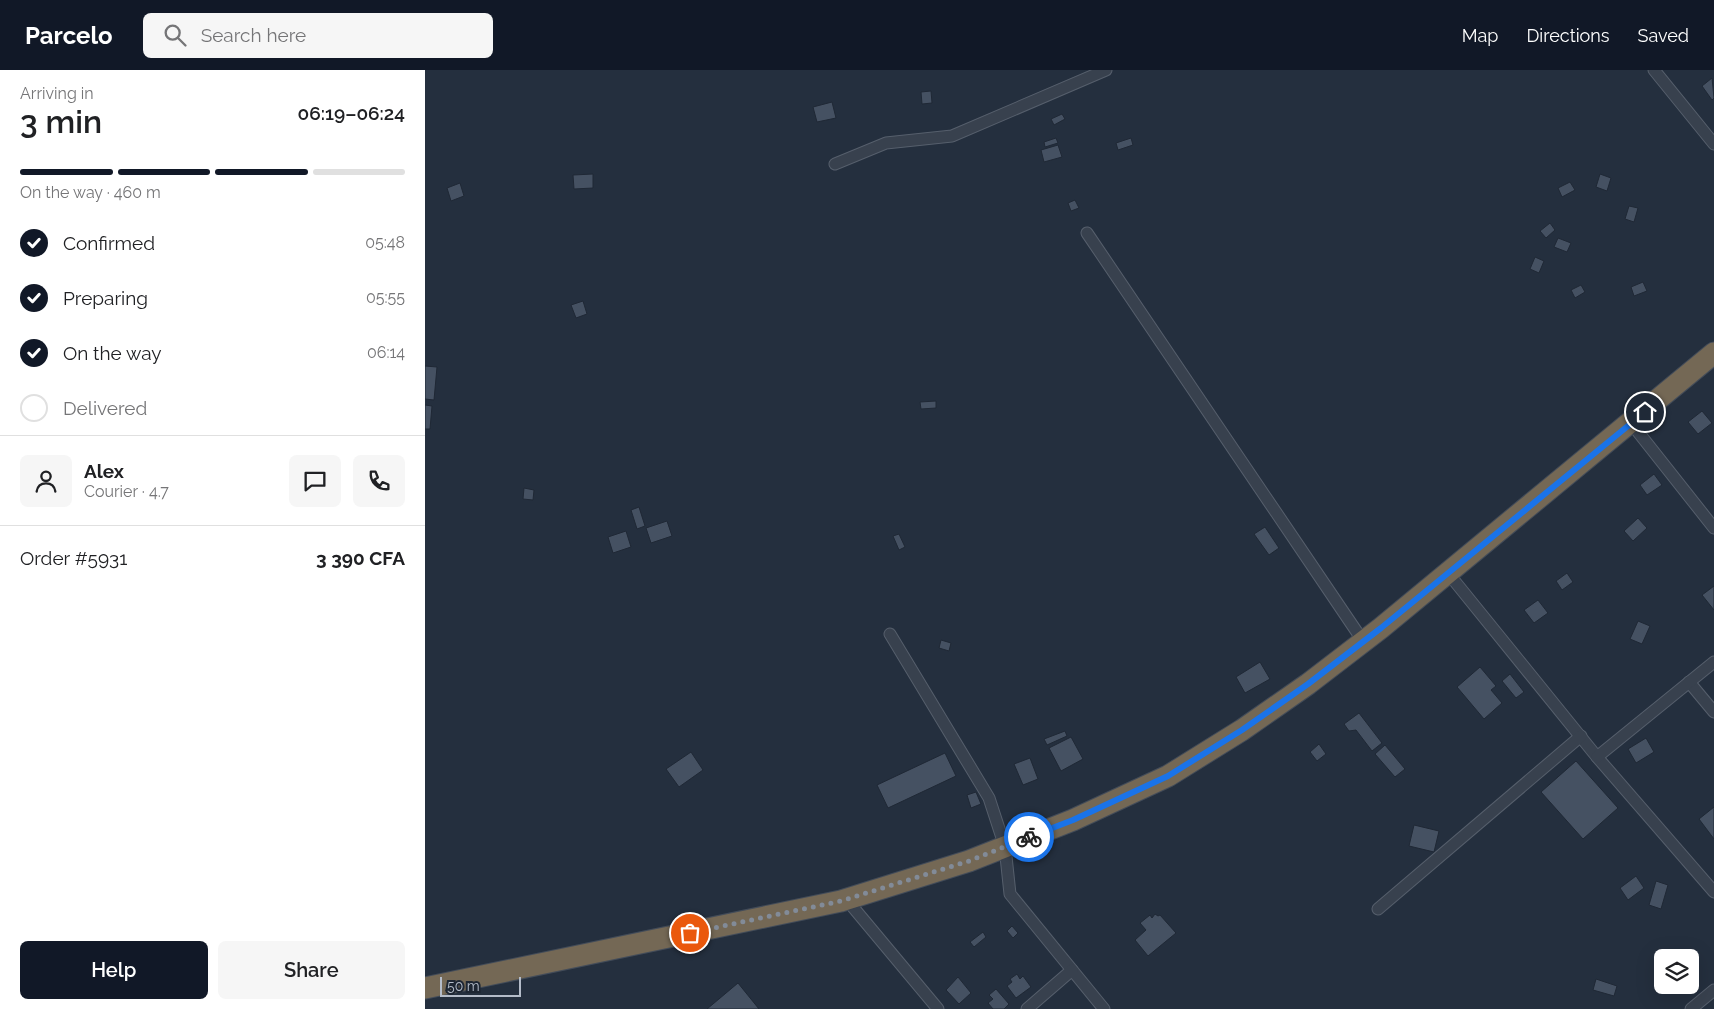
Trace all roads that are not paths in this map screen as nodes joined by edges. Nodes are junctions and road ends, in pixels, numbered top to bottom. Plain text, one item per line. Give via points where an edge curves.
1 (1106, 70) edge
2 (1655, 70) edge
3 (1714, 144) edge
4 (835, 164) dead end
5 (1087, 233) dead end
6 (1714, 353) edge
7 (1631, 423) junction
8 (1714, 528) edge
9 (1448, 573) junction
10 (890, 634) dead end
11 (1363, 641) junction
12 (1714, 662) edge
13 (1689, 682) junction
14 (1714, 712) edge
15 (1581, 736) junction
16 (1597, 757) junction
17 (1005, 847) junction
18 (1714, 892) edge
19 (847, 900) junction
20 (1378, 909) dead end
21 (1072, 970) junction
22 (425, 988) edge
23 (1714, 990) edge
24 (938, 1009) edge
25 (1027, 1009) edge
26 (1104, 1009) edge
27 (1691, 1009) edge

1 - 4 street via 952,136 886,144
2 - 3 street
5 - 11 street
6 - 7 highway
7 - 8 street
7 - 9 highway
9 - 11 highway
9 - 15 street
10 - 17 street via 989,798
11 - 17 highway via 1242,730 1168,776
12 - 13 street
13 - 14 street
13 - 16 street
15 - 16 street
15 - 20 street
16 - 18 street
17 - 19 highway
17 - 21 street via 1010,894
19 - 22 highway
19 - 24 street
21 - 25 street
21 - 26 street
23 - 27 street

